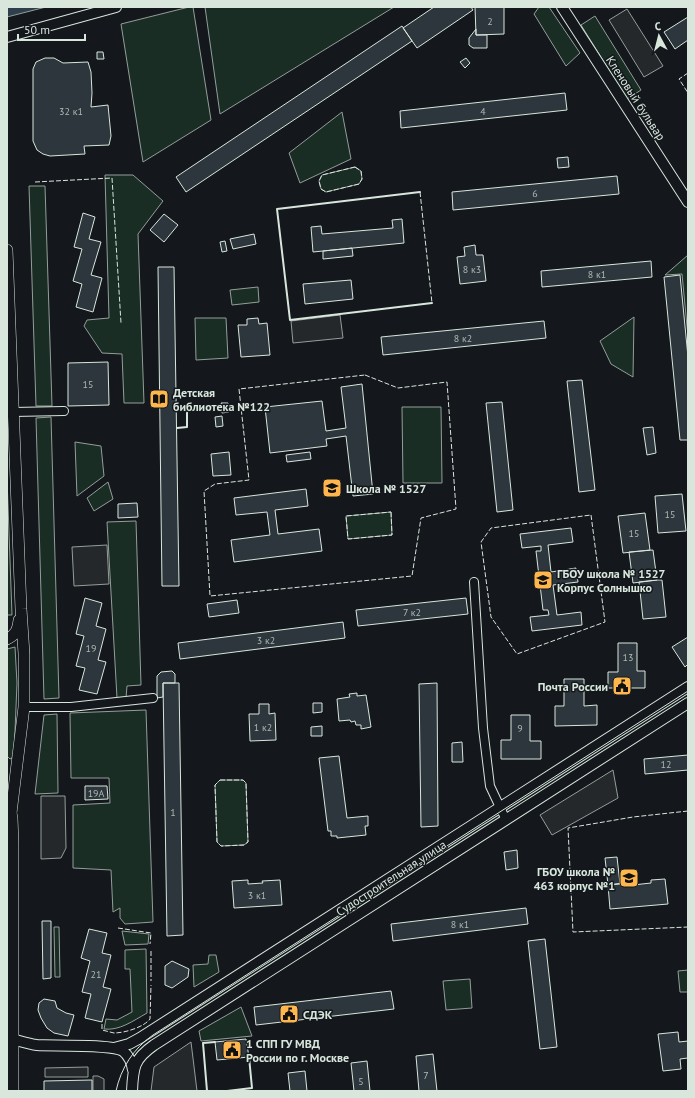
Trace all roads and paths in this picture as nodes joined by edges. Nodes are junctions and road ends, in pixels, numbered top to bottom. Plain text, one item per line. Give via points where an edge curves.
1 (116, 7) edge
2 (562, 7) edge
3 (7, 36) edge
4 (688, 202) edge
5 (7, 250) edge
6 (64, 411) dead end
7 (13, 412) junction
8 (474, 582) dead end
9 (21, 609) junction
10 (7, 639) edge
11 (688, 686) edge
12 (153, 698) dead end
13 (688, 703) edge
14 (24, 707) junction
15 (7, 800) edge
16 (499, 808) junction
17 (11, 818) junction
18 (506, 820) junction
19 (10, 894) edge
20 (12, 1040) junction
21 (114, 1048) junction
22 (133, 1070) junction
23 (12, 1091) edge
24 (132, 1091) edge

1 - 3 street
2 - 4 street, Кленовый бульвар
5 - 7 main road
6 - 7 street
7 - 9 main road
8 - 16 street via 482,728 490,786
9 - 10 main road via 18,629
9 - 14 main road
11 - 16 street, Судостроительная улица
12 - 14 street via 72,707
13 - 18 street, Судостроительная улица
14 - 17 main road
15 - 17 main road
16 - 18 street
16 - 21 street, Судостроительная улица via 136,1040
17 - 19 main road
18 - 22 street, Судостроительная улица via 154,1045 144,1052
19 - 20 main road
20 - 21 street via 39,1045
20 - 23 main road
21 - 22 street via 124,1052 131,1060
22 - 24 street, Судостроительная улица

